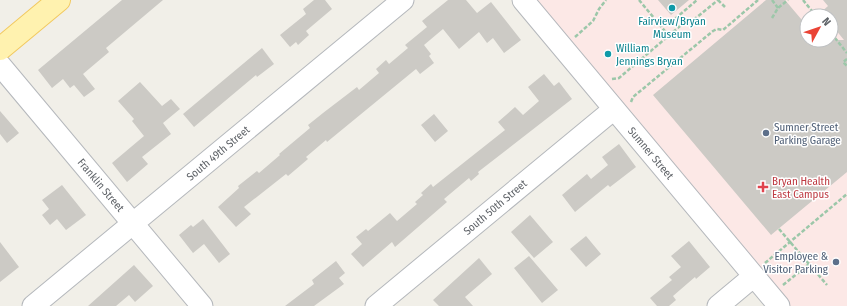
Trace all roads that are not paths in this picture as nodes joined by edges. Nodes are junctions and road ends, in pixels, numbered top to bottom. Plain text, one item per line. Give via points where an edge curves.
1 (59, 0) edge
2 (403, 0) edge
3 (523, 0) edge
4 (0, 49) edge
5 (0, 65) edge
6 (622, 108) junction
7 (133, 223) junction
8 (759, 270) junction
9 (775, 301) edge
10 (33, 306) edge
11 (202, 306) edge
12 (376, 306) edge
13 (718, 306) edge

1 - 4 main road
2 - 7 street, South 49th Street
3 - 6 street, Sumner Street
5 - 7 street, Franklin Street
6 - 8 street, Sumner Street
6 - 12 street, South 50th Street
7 - 10 street, South 49th Street
7 - 11 street, Franklin Street
8 - 9 street, Sumner Street
8 - 13 street

